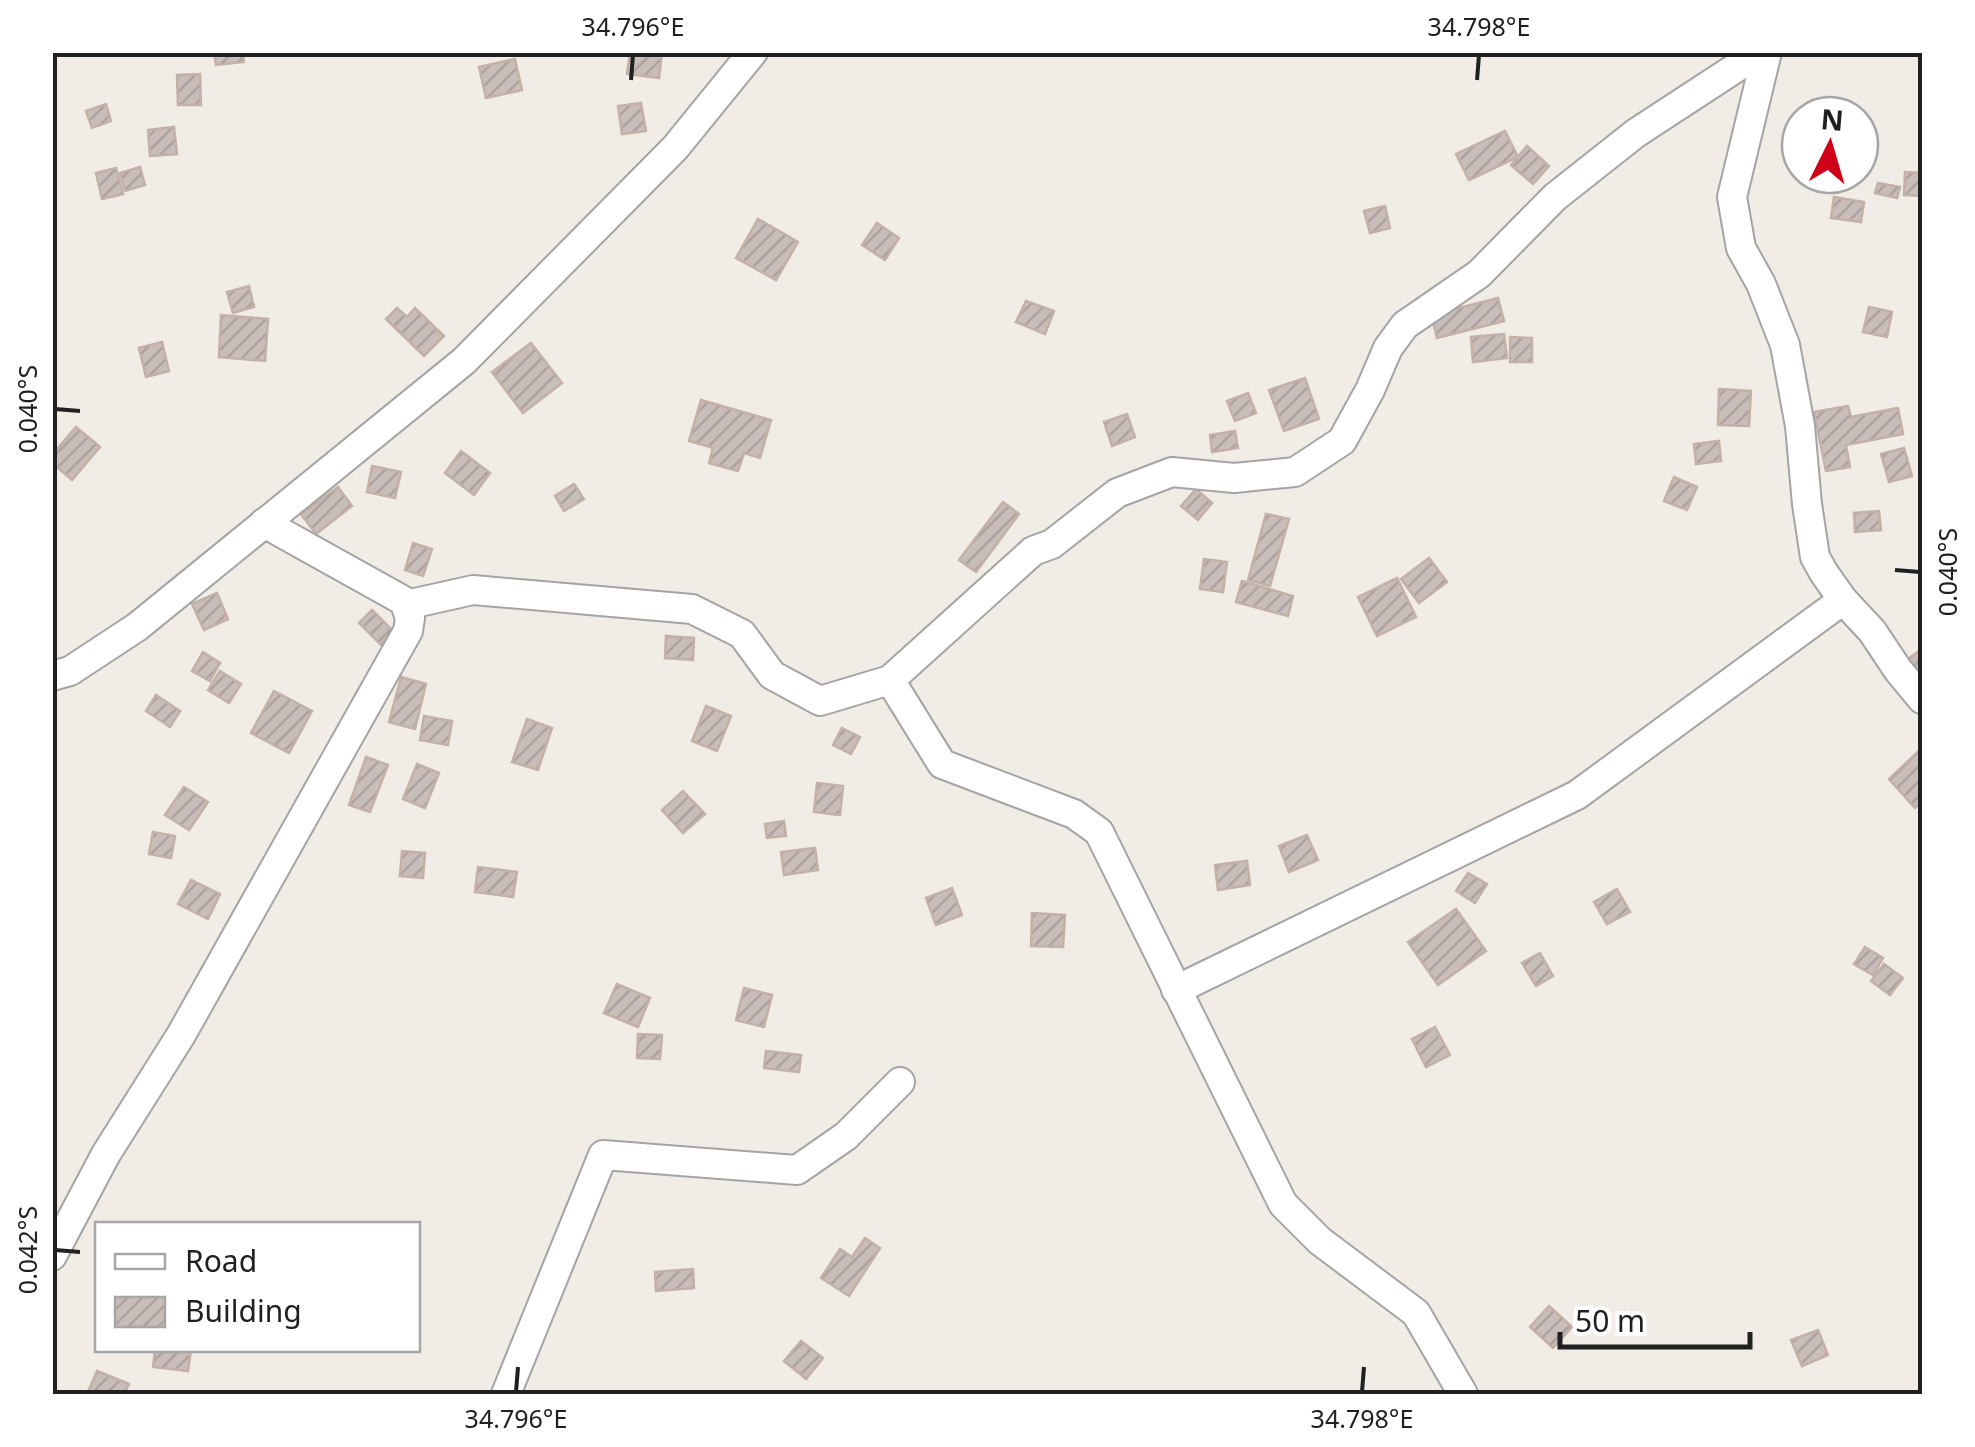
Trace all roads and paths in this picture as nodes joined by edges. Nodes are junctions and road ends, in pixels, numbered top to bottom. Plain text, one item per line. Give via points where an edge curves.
1 (754, 52) edge
2 (1764, 52) edge
3 (264, 523) junction
4 (1843, 600) junction
5 (406, 605) junction
6 (52, 676) edge
7 (890, 680) junction
8 (1922, 698) edge
9 (1176, 990) junction
10 (900, 1082) dead end
11 (52, 1256) edge
12 (506, 1394) edge
13 (1464, 1394) edge

1 - 3 street via 676,148 464,361
2 - 4 street via 1732,197 1741,248 1785,345 1815,557
2 - 7 street via 1636,133 1555,197 1480,274 1405,325 1342,441 1295,472 1234,478 1172,472 1118,493 1033,551
3 - 5 street
3 - 6 street via 136,627
4 - 8 street
4 - 9 street via 1577,795
5 - 7 street via 473,590 692,609 742,634 772,675 820,701
5 - 11 street via 408,631
7 - 9 street via 942,764 1074,814 1099,832
9 - 13 street via 1282,1204 1320,1242 1416,1313
10 - 12 street via 846,1136 797,1170 603,1155

